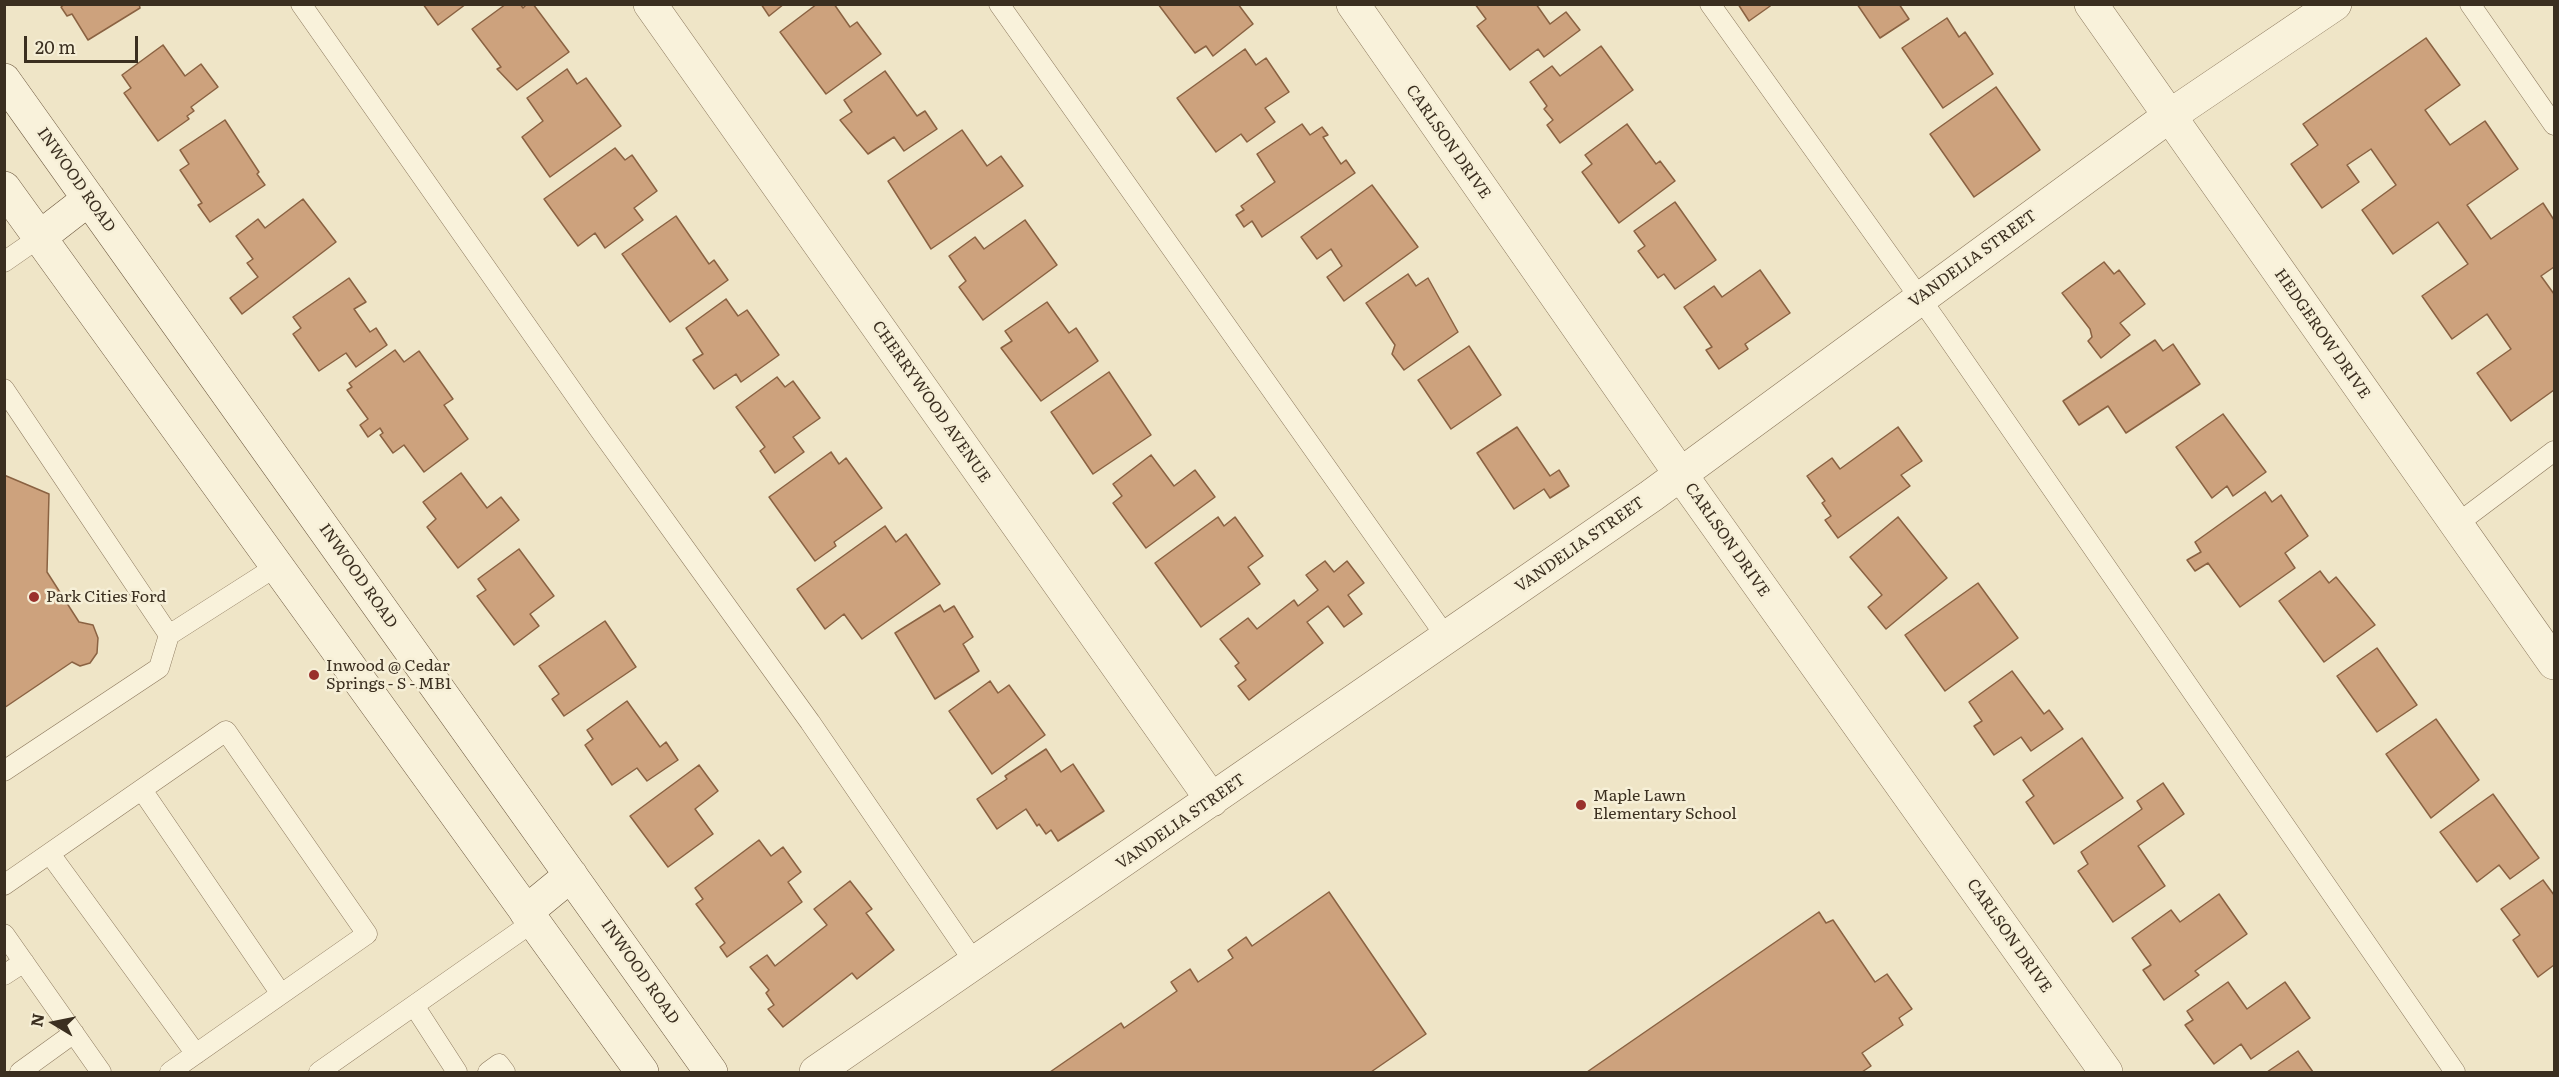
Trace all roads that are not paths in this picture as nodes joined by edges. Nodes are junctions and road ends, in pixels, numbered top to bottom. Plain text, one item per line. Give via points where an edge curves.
1 (301, 4) edge
2 (651, 4) edge
3 (999, 4) edge
4 (1353, 4) edge
5 (1710, 4) edge
6 (2091, 4) edge
7 (2335, 4) edge
8 (2470, 4) edge
9 (4, 80) edge
10 (2168, 117) junction
11 (2554, 125) edge
12 (4, 188) edge
13 (89, 199) junction
14 (40, 237) junction
15 (4, 262) edge
16 (1919, 297) junction
17 (4, 389) edge
18 (2554, 451) edge
19 (1681, 475) junction
20 (2457, 524) junction
21 (277, 566) junction
22 (169, 635) junction
23 (1447, 638) junction
24 (2554, 663) edge
25 (4, 771) edge
26 (142, 790) junction
27 (1212, 800) junction
28 (50, 854) junction
29 (571, 875) junction
30 (4, 885) edge
31 (530, 916) junction
32 (4, 934) edge
33 (24, 962) junction
34 (975, 963) junction
35 (4, 975) edge
36 (281, 994) junction
37 (415, 1007) junction
38 (74, 1034) junction
39 (196, 1054) junction
40 (20, 1072) edge
41 (101, 1072) edge
42 (170, 1072) edge
43 (319, 1072) edge
44 (457, 1072) edge
45 (488, 1072) edge
46 (505, 1072) edge
47 (642, 1072) edge
48 (711, 1072) edge
49 (816, 1072) edge
50 (2106, 1072) edge
51 (2455, 1072) edge

1 - 34 lane via 810,722
2 - 27 street, CHERRYWOOD AVENUE
3 - 23 lane
4 - 19 street, CARLSON DRIVE
5 - 16 lane
6 - 10 street, HEDGEROW DRIVE
7 - 10 street, VANDELIA STREET
8 - 11 lane
9 - 13 street, INWOOD ROAD
10 - 16 street, VANDELIA STREET
10 - 20 street, HEDGEROW DRIVE
12 - 14 street
13 - 14 street
13 - 29 street, INWOOD ROAD
14 - 15 lane
14 - 21 street
16 - 19 street, VANDELIA STREET
16 - 51 lane
17 - 22 lane
18 - 20 lane
19 - 23 street, VANDELIA STREET
19 - 50 street, CARLSON DRIVE
20 - 24 street, HEDGEROW DRIVE
21 - 22 lane
21 - 31 street
22 - 25 lane via 159,668
23 - 27 street, VANDELIA STREET
26 - 28 lane
26 - 36 lane
26 - 36 lane via 226,731 367,934
27 - 34 street, VANDELIA STREET
28 - 30 lane
28 - 39 lane
29 - 31 street
29 - 48 street, INWOOD ROAD
31 - 37 lane
31 - 47 street
32 - 33 lane
33 - 35 lane
33 - 38 lane
34 - 49 street, VANDELIA STREET
36 - 39 lane
37 - 43 lane
37 - 44 lane
38 - 40 lane
38 - 41 lane
39 - 42 lane
45 - 46 lane via 499,1064

